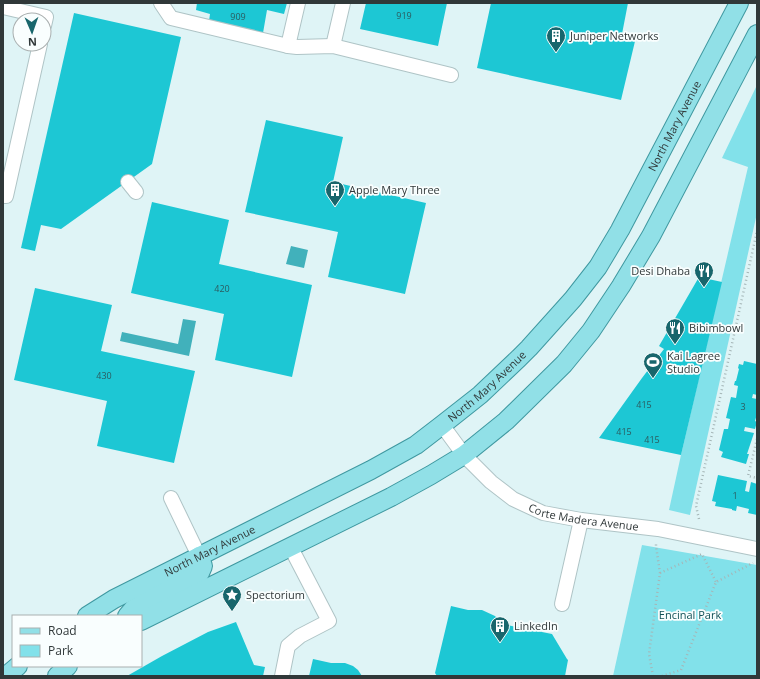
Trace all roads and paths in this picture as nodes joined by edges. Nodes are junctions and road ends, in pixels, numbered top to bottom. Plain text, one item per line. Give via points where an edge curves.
1 (161, 3) edge
2 (298, 3) edge
3 (343, 3) edge
4 (739, 3) edge
5 (757, 34) edge
6 (288, 46) junction
7 (334, 46) junction
8 (38, 52) edge
9 (451, 75) dead end
10 (3, 196) edge
11 (757, 231) edge
12 (442, 425) junction
13 (757, 439) edge
14 (464, 455) junction
15 (757, 478) edge
16 (171, 498) dead end
17 (699, 519) dead end
18 (581, 520) junction
19 (658, 529) junction
20 (290, 546) junction
21 (757, 549) edge
22 (199, 556) junction
23 (753, 563) dead end
24 (660, 573) junction
25 (716, 582) junction
26 (562, 604) dead end
27 (89, 615) edge
28 (128, 615) edge
29 (142, 620) edge
30 (17, 667) edge
31 (67, 667) edge
32 (668, 675) edge
33 (6, 676) edge
34 (57, 676) edge
35 (282, 676) edge
36 (653, 676) edge
37 (662, 676) edge

1 - 6 street via 170,18
2 - 6 street
3 - 7 street
4 - 12 main road, North Mary Avenue via 598,267 529,348 480,395
5 - 14 main road via 651,236 591,331 564,364 527,401
6 - 7 street
7 - 9 street
8 - 10 street via 6,196
11 - 17 path via 696,506
12 - 14 street, Corte Madera Avenue
12 - 22 main road, North Mary Avenue via 416,445 371,470
13 - 15 path via 748,476
14 - 18 street, Corte Madera Avenue via 513,499 543,513
14 - 20 main road via 391,497
16 - 22 street
18 - 19 street, Corte Madera Avenue
18 - 26 street
19 - 21 street, Corte Madera Avenue
19 - 24 path via 656,546
20 - 29 main road
20 - 35 street via 329,622 300,636 288,646
22 - 27 main road, North Mary Avenue via 114,599
22 - 28 main road via 203,566 200,573 133,609
23 - 25 path
24 - 25 path via 702,554
24 - 36 path via 649,654
25 - 32 path via 681,670
30 - 33 main road
31 - 34 main road
32 - 37 path

